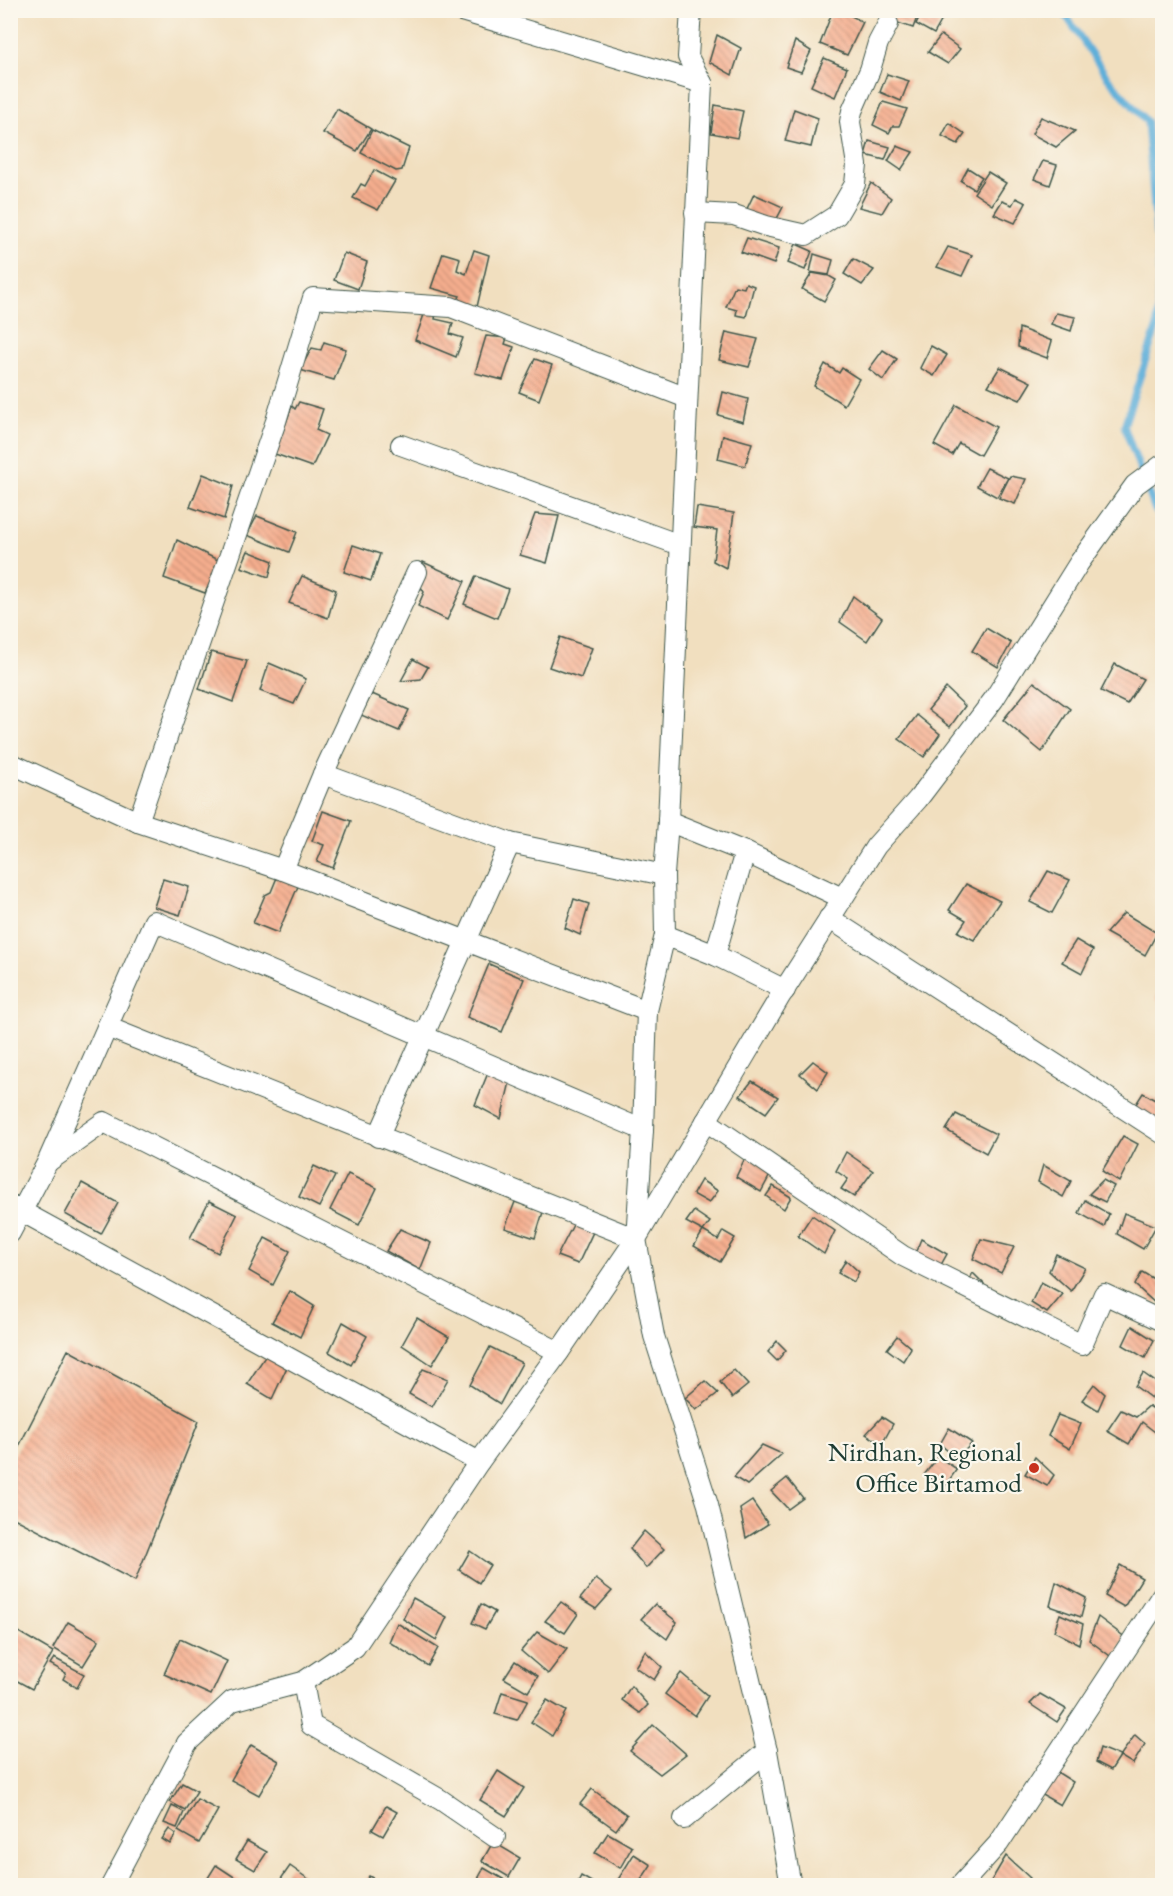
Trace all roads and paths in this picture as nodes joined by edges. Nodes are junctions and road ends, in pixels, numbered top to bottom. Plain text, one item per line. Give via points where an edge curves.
1 (458, 10) edge
2 (691, 10) edge
3 (888, 24) dead end
4 (702, 82) junction
5 (695, 213) junction
6 (687, 398) junction
7 (401, 445) dead end
8 (1162, 465) edge
9 (680, 545) junction
10 (417, 572) dead end
11 (10, 763) edge
12 (323, 774) junction
13 (668, 821) junction
14 (138, 822) junction
15 (510, 843) junction
16 (745, 852) junction
17 (283, 870) junction
18 (663, 875) junction
19 (842, 898) junction
20 (830, 918) junction
21 (665, 935) junction
22 (466, 940) junction
23 (716, 955) junction
24 (785, 990) junction
25 (647, 1011) junction
26 (107, 1027) junction
27 (424, 1036) junction
28 (706, 1121) junction
29 (643, 1130) junction
30 (1162, 1133) edge
31 (378, 1137) junction
32 (47, 1163) junction
33 (16, 1208) edge
34 (10, 1233) edge
35 (636, 1239) junction
36 (1162, 1321) edge
37 (559, 1352) junction
38 (479, 1462) junction
39 (1162, 1595) edge
40 (303, 1682) junction
41 (767, 1751) junction
42 (684, 1819) dead end
43 (495, 1837) dead end
44 (111, 1886) edge
45 (791, 1886) edge
46 (960, 1886) edge

1 - 4 street
2 - 4 street via 688,57
3 - 5 street via 852,111 855,184 837,215 806,235 734,215
4 - 5 street
5 - 6 street
6 - 9 street
6 - 14 street via 451,307 314,298 276,421
7 - 9 street
8 - 19 street via 1135,485 1079,563 994,699 876,846
9 - 13 street
10 - 12 street
11 - 14 street
12 - 15 street
12 - 17 street
13 - 16 street
13 - 18 street
14 - 17 street
15 - 18 street
15 - 22 street
16 - 19 street
16 - 23 street
17 - 22 street
18 - 21 street
19 - 20 street
20 - 24 street
20 - 30 street
21 - 23 street
21 - 25 street
22 - 25 street
22 - 27 street
23 - 24 street
24 - 28 street
25 - 29 street
26 - 27 street via 154,921
26 - 31 street
26 - 32 street
27 - 29 street
27 - 31 street
28 - 35 street
28 - 36 street via 903,1256 1082,1345 1104,1294
29 - 35 street
31 - 35 street
32 - 33 street
32 - 37 street via 104,1122
33 - 34 street
33 - 38 street
35 - 37 street
35 - 41 street via 654,1336 708,1505
37 - 38 street
38 - 40 street via 356,1647
39 - 46 street via 999,1843
40 - 43 street via 311,1725 441,1800
40 - 44 street via 232,1701 187,1743
41 - 42 street
41 - 45 street

